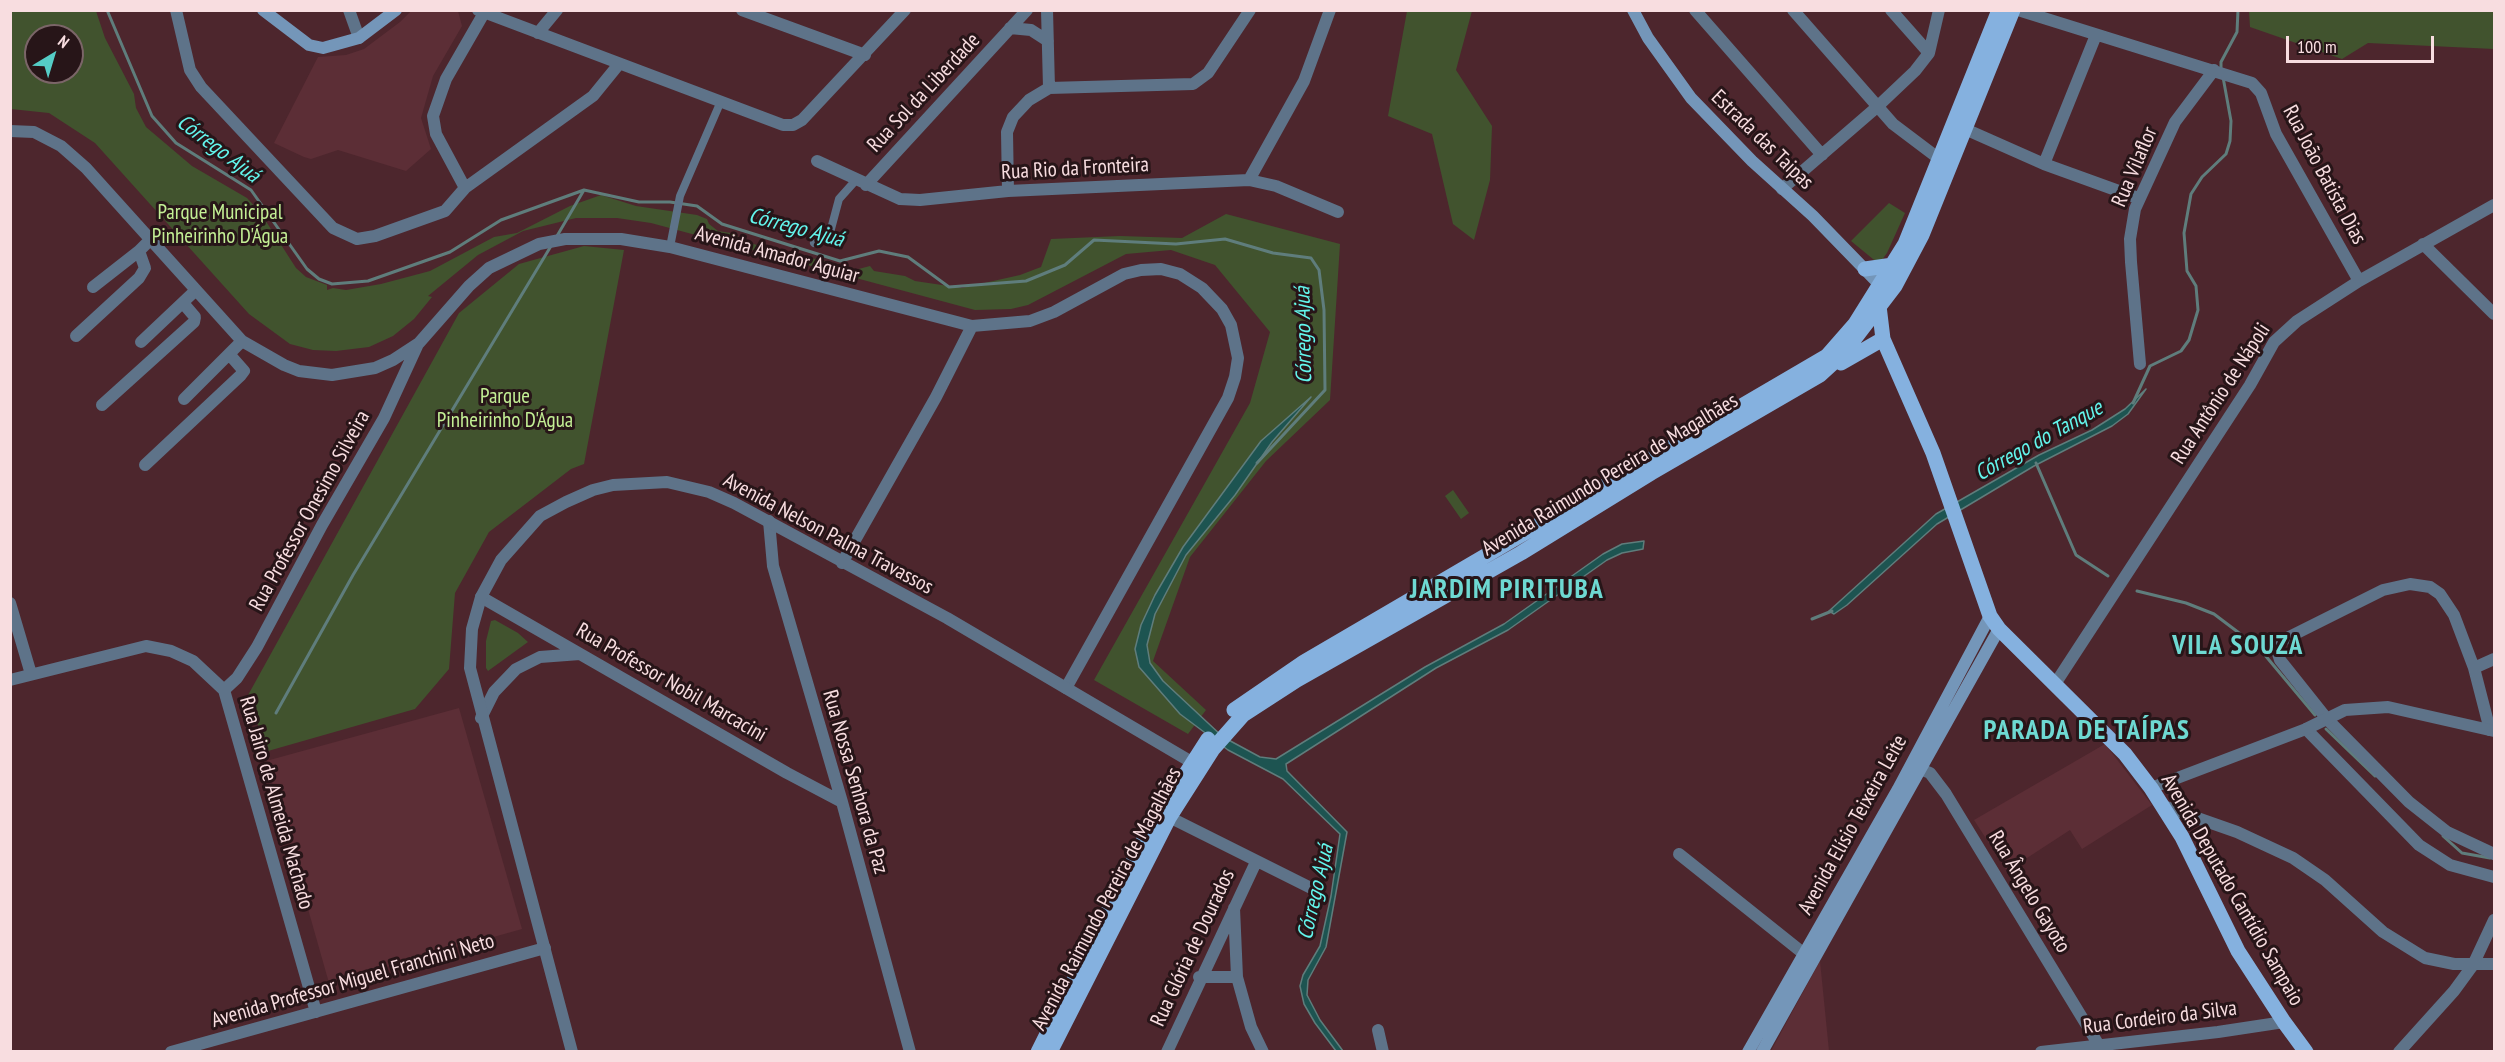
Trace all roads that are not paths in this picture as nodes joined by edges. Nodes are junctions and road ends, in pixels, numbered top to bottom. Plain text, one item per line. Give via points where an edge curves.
1 (176, 10) edge
2 (263, 10) edge
3 (349, 10) edge
4 (396, 10) edge
5 (557, 10) edge
6 (742, 10) edge
7 (905, 10) edge
8 (1027, 10) edge
9 (1047, 10) edge
10 (1250, 10) edge
11 (1330, 10) edge
12 (1633, 10) edge
13 (1695, 10) edge
14 (1793, 10) edge
15 (1891, 10) edge
16 (1939, 10) edge
17 (1999, 10) edge
18 (2013, 10) edge
19 (2018, 10) edge
20 (481, 12) edge
21 (1010, 28) junction
22 (538, 33) junction
23 (2096, 35) junction
24 (360, 38) junction
25 (1048, 41) junction
26 (1984, 47) junction
27 (1929, 53) junction
28 (865, 55) junction
29 (619, 64) junction
30 (2216, 71) junction
31 (1049, 88) junction
32 (721, 101) junction
33 (1877, 107) junction
34 (1965, 129) junction
35 (10, 131) edge
36 (1822, 155) junction
37 (817, 162) dead end
38 (1944, 163) junction
39 (2044, 164) junction
40 (1249, 180) junction
41 (861, 183) junction
42 (465, 188) junction
43 (1782, 189) junction
44 (1008, 191) junction
45 (2138, 198) junction
46 (2494, 205) edge
47 (1338, 212) dead end
48 (151, 239) junction
49 (814, 243) dead end
50 (2423, 244) junction
51 (670, 247) junction
52 (138, 251) junction
53 (1893, 265) junction
54 (1865, 268) junction
55 (2359, 281) junction
56 (1880, 285) junction
57 (93, 287) dead end
58 (196, 290) junction
59 (183, 303) junction
60 (1878, 311) junction
61 (2494, 314) edge
62 (972, 326) junction
63 (76, 336) dead end
64 (1883, 339) junction
65 (242, 341) junction
66 (141, 342) dead end
67 (419, 343) junction
68 (229, 354) junction
69 (2140, 364) dead end
70 (1820, 375) junction
71 (184, 399) dead end
72 (102, 405) dead end
73 (145, 465) dead end
74 (769, 521) junction
75 (842, 564) junction
76 (481, 597) junction
77 (10, 603) edge
78 (1995, 622) junction
79 (582, 654) junction
80 (2494, 659) edge
81 (2474, 668) junction
82 (31, 674) junction
83 (10, 680) edge
84 (2055, 684) junction
85 (1066, 688) junction
86 (224, 690) junction
87 (481, 718) junction
88 (2328, 719) junction
89 (1222, 729) junction
90 (2306, 729) junction
91 (2492, 730) edge
92 (1196, 765) junction
93 (1916, 767) junction
94 (2151, 788) junction
95 (842, 802) junction
96 (2163, 806) junction
97 (1165, 815) junction
98 (1679, 854) dead end
99 (2494, 854) edge
100 (1256, 862) junction
101 (2494, 877) edge
102 (1313, 889) dead end
103 (1838, 902) junction
104 (1234, 907) junction
105 (2494, 920) edge
106 (545, 948) junction
107 (1803, 953) junction
108 (2473, 964) junction
109 (2494, 964) edge
110 (1199, 977) junction
111 (1238, 977) junction
112 (316, 1012) junction
113 (2284, 1022) junction
114 (1378, 1030) dead end
115 (2101, 1048) edge
116 (171, 1052) edge
117 (572, 1052) edge
118 (910, 1052) edge
119 (1038, 1052) edge
120 (1050, 1052) edge
121 (1167, 1052) edge
122 (1263, 1052) edge
123 (1383, 1052) edge
124 (1748, 1052) edge
125 (1762, 1052) edge
126 (2042, 1052) edge
127 (2306, 1052) edge
128 (2399, 1052) edge

1 - 42 street via 190,70 201,87 340,233 357,239 375,236 445,211
2 - 24 main road via 309,45 323,48
3 - 24 street
4 - 24 main road
5 - 22 street
6 - 28 street
7 - 28 street
8 - 21 street, Rua Sol da Liberdade
9 - 25 street
10 - 31 street via 1208,73 1193,84
11 - 40 street via 1304,81
12 - 43 main road, Estrada das Taipas via 1648,38 1692,98
13 - 36 street
14 - 33 street
15 - 27 street
16 - 27 street
17 - 26 main road, Avenida Raimundo Pereira de Magalhães
18 - 34 main road, Avenida Raimundo Pereira de Magalhães
19 - 23 street, Rua João Batista Dias
20 - 22 street
20 - 42 street via 446,79 433,116 436,134
21 - 25 street, Rua Sol da Liberdade via 1031,30
21 - 41 street, Rua Sol da Liberdade
22 - 29 street
23 - 30 street, Rua João Batista Dias
23 - 39 street
25 - 31 street
26 - 34 main road via 1982,70 1964,116
26 - 38 main road, Avenida Raimundo Pereira de Magalhães
27 - 33 street via 1916,71
28 - 32 street via 793,125 783,125
29 - 32 street
29 - 42 street via 584,103
30 - 45 street, Rua Vilaflor via 2175,122
30 - 55 street, Rua João Batista Dias via 2252,83 2261,93 2276,134
31 - 44 street via 1029,100 1009,123
32 - 51 street via 680,196
33 - 36 street
33 - 38 street via 1903,133
34 - 38 main road, Avenida Raimundo Pereira de Magalhães
34 - 39 street
35 - 48 street, Avenida Amador Aguiar via 34,132 61,146
36 - 43 street
37 - 41 street, Rua Rio da Fronteira
38 - 53 main road, Avenida Raimundo Pereira de Magalhães
38 - 60 main road, Avenida Raimundo Pereira de Magalhães via 1922,235 1900,279
39 - 45 street
40 - 44 street, Rua Rio da Fronteira
40 - 47 street, Rua Rio da Fronteira via 1276,186
41 - 44 street, Rua Rio da Fronteira via 900,199
41 - 49 street via 839,198 831,229
43 - 54 main road, Estrada das Taipas
45 - 69 street, Rua Vilaflor via 2130,239
46 - 50 street, Rua Antônio de Nápoli
48 - 52 street
48 - 58 street, Avenida Amador Aguiar
50 - 55 street, Rua Antônio de Nápoli
50 - 61 street
51 - 62 street, Avenida Amador Aguiar
51 - 67 street, Avenida Amador Aguiar via 595,238 539,244 489,268
52 - 57 street
52 - 63 street via 145,268 139,279
53 - 54 main road
53 - 56 main road, Avenida Raimundo Pereira de Magalhães
54 - 56 main road, Estrada das Taipas
55 - 84 street, Rua Antônio de Nápoli via 2297,321 2274,342
56 - 60 main road, Avenida Deputado Cantídio Sampaio
56 - 89 main road, Avenida Raimundo Pereira de Magalhães via 1853,326 1819,362 1304,662 1252,695
58 - 59 street
58 - 65 street, Avenida Amador Aguiar
59 - 66 street
59 - 72 street via 195,317 194,322
60 - 64 main road, Avenida Deputado Cantídio Sampaio
60 - 70 main road, Avenida Raimundo Pereira de Magalhães
62 - 75 street
62 - 85 street, Avenida Amador Aguiar via 1030,321 1124,274 1161,269 1180,274 1202,288 1222,309 1235,340 1238,358 1228,398
64 - 70 main road
64 - 78 main road, Avenida Deputado Cantídio Sampaio via 1922,424
65 - 67 street, Avenida Amador Aguiar via 284,365 332,375 375,368
65 - 68 street
67 - 86 street, Rua Professor Onesimo Silveira via 388,410 257,647 237,678
68 - 71 street
68 - 73 street via 244,371 242,375
70 - 89 main road, Avenida Raimundo Pereira de Magalhães via 1651,472 1521,554 1266,698
74 - 75 street, Avenida Nelson Palma Travassos
74 - 76 street, Avenida Nelson Palma Travassos via 709,492 667,482 593,490 540,516 501,560
74 - 95 street, Rua Nossa Senhora da Paz via 773,566
75 - 85 street, Avenida Nelson Palma Travassos via 947,618
76 - 79 street, Rua Professor Nobil Marcacini
76 - 87 street, Avenida Nelson Palma Travassos via 472,629 470,668
77 - 82 street
78 - 84 main road, Avenida Deputado Cantídio Sampaio
78 - 93 main road, Avenida Elísio Teixeira Leite
79 - 87 street via 540,657 516,669 494,692
79 - 95 street, Rua Professor Nobil Marcacini
80 - 81 street
81 - 88 street via 2440,594 2422,584 2383,590 2282,641 2275,652
81 - 91 street
82 - 83 street, Rua Jairo de Almeida Machado
82 - 86 street, Rua Jairo de Almeida Machado via 146,646 193,661
84 - 94 main road, Avenida Deputado Cantídio Sampaio via 2125,754
85 - 92 street, Avenida Nelson Palma Travassos
86 - 112 street, Rua Jairo de Almeida Machado
87 - 106 street, Avenida Nelson Palma Travassos
88 - 90 street
88 - 91 street via 2345,710 2388,707
88 - 99 street via 2428,819
89 - 92 main road, Avenida Raimundo Pereira de Magalhães
90 - 94 street
90 - 101 street via 2419,845 2450,865
92 - 97 main road, Avenida Raimundo Pereira de Magalhães
93 - 103 main road, Avenida Elísio Teixeira Leite
93 - 115 street, Rua Ângelo Gayoto via 1930,773 1946,794
94 - 96 main road, Avenida Deputado Cantídio Sampaio
95 - 118 street, Rua Nossa Senhora da Paz
96 - 108 street via 2237,832 2293,858 2325,880 2373,924 2425,958
96 - 113 main road, Avenida Deputado Cantídio Sampaio via 2238,951
97 - 100 street
97 - 119 main road, Avenida Raimundo Pereira de Magalhães via 1114,895
97 - 120 main road, Avenida Raimundo Pereira de Magalhães
98 - 107 street
100 - 102 street
100 - 104 street, Rua Glória de Dourados
103 - 107 main road, Avenida Elísio Teixeira Leite
103 - 125 main road, Avenida Elísio Teixeira Leite
104 - 110 street, Rua Glória de Dourados
104 - 111 street
105 - 108 street
106 - 112 street, Avenida Professor Miguel Franchini Neto
106 - 117 street, Avenida Nelson Palma Travassos
107 - 124 main road, Avenida Elísio Teixeira Leite
108 - 109 street
108 - 128 street via 2430,1021
110 - 111 street
110 - 121 street, Rua Glória de Dourados
111 - 122 street via 1251,1027
112 - 116 street, Avenida Professor Miguel Franchini Neto
113 - 115 street, Rua Cordeiro da Silva
113 - 127 main road, Avenida Deputado Cantídio Sampaio
114 - 123 street
115 - 126 street, Rua Cordeiro da Silva

